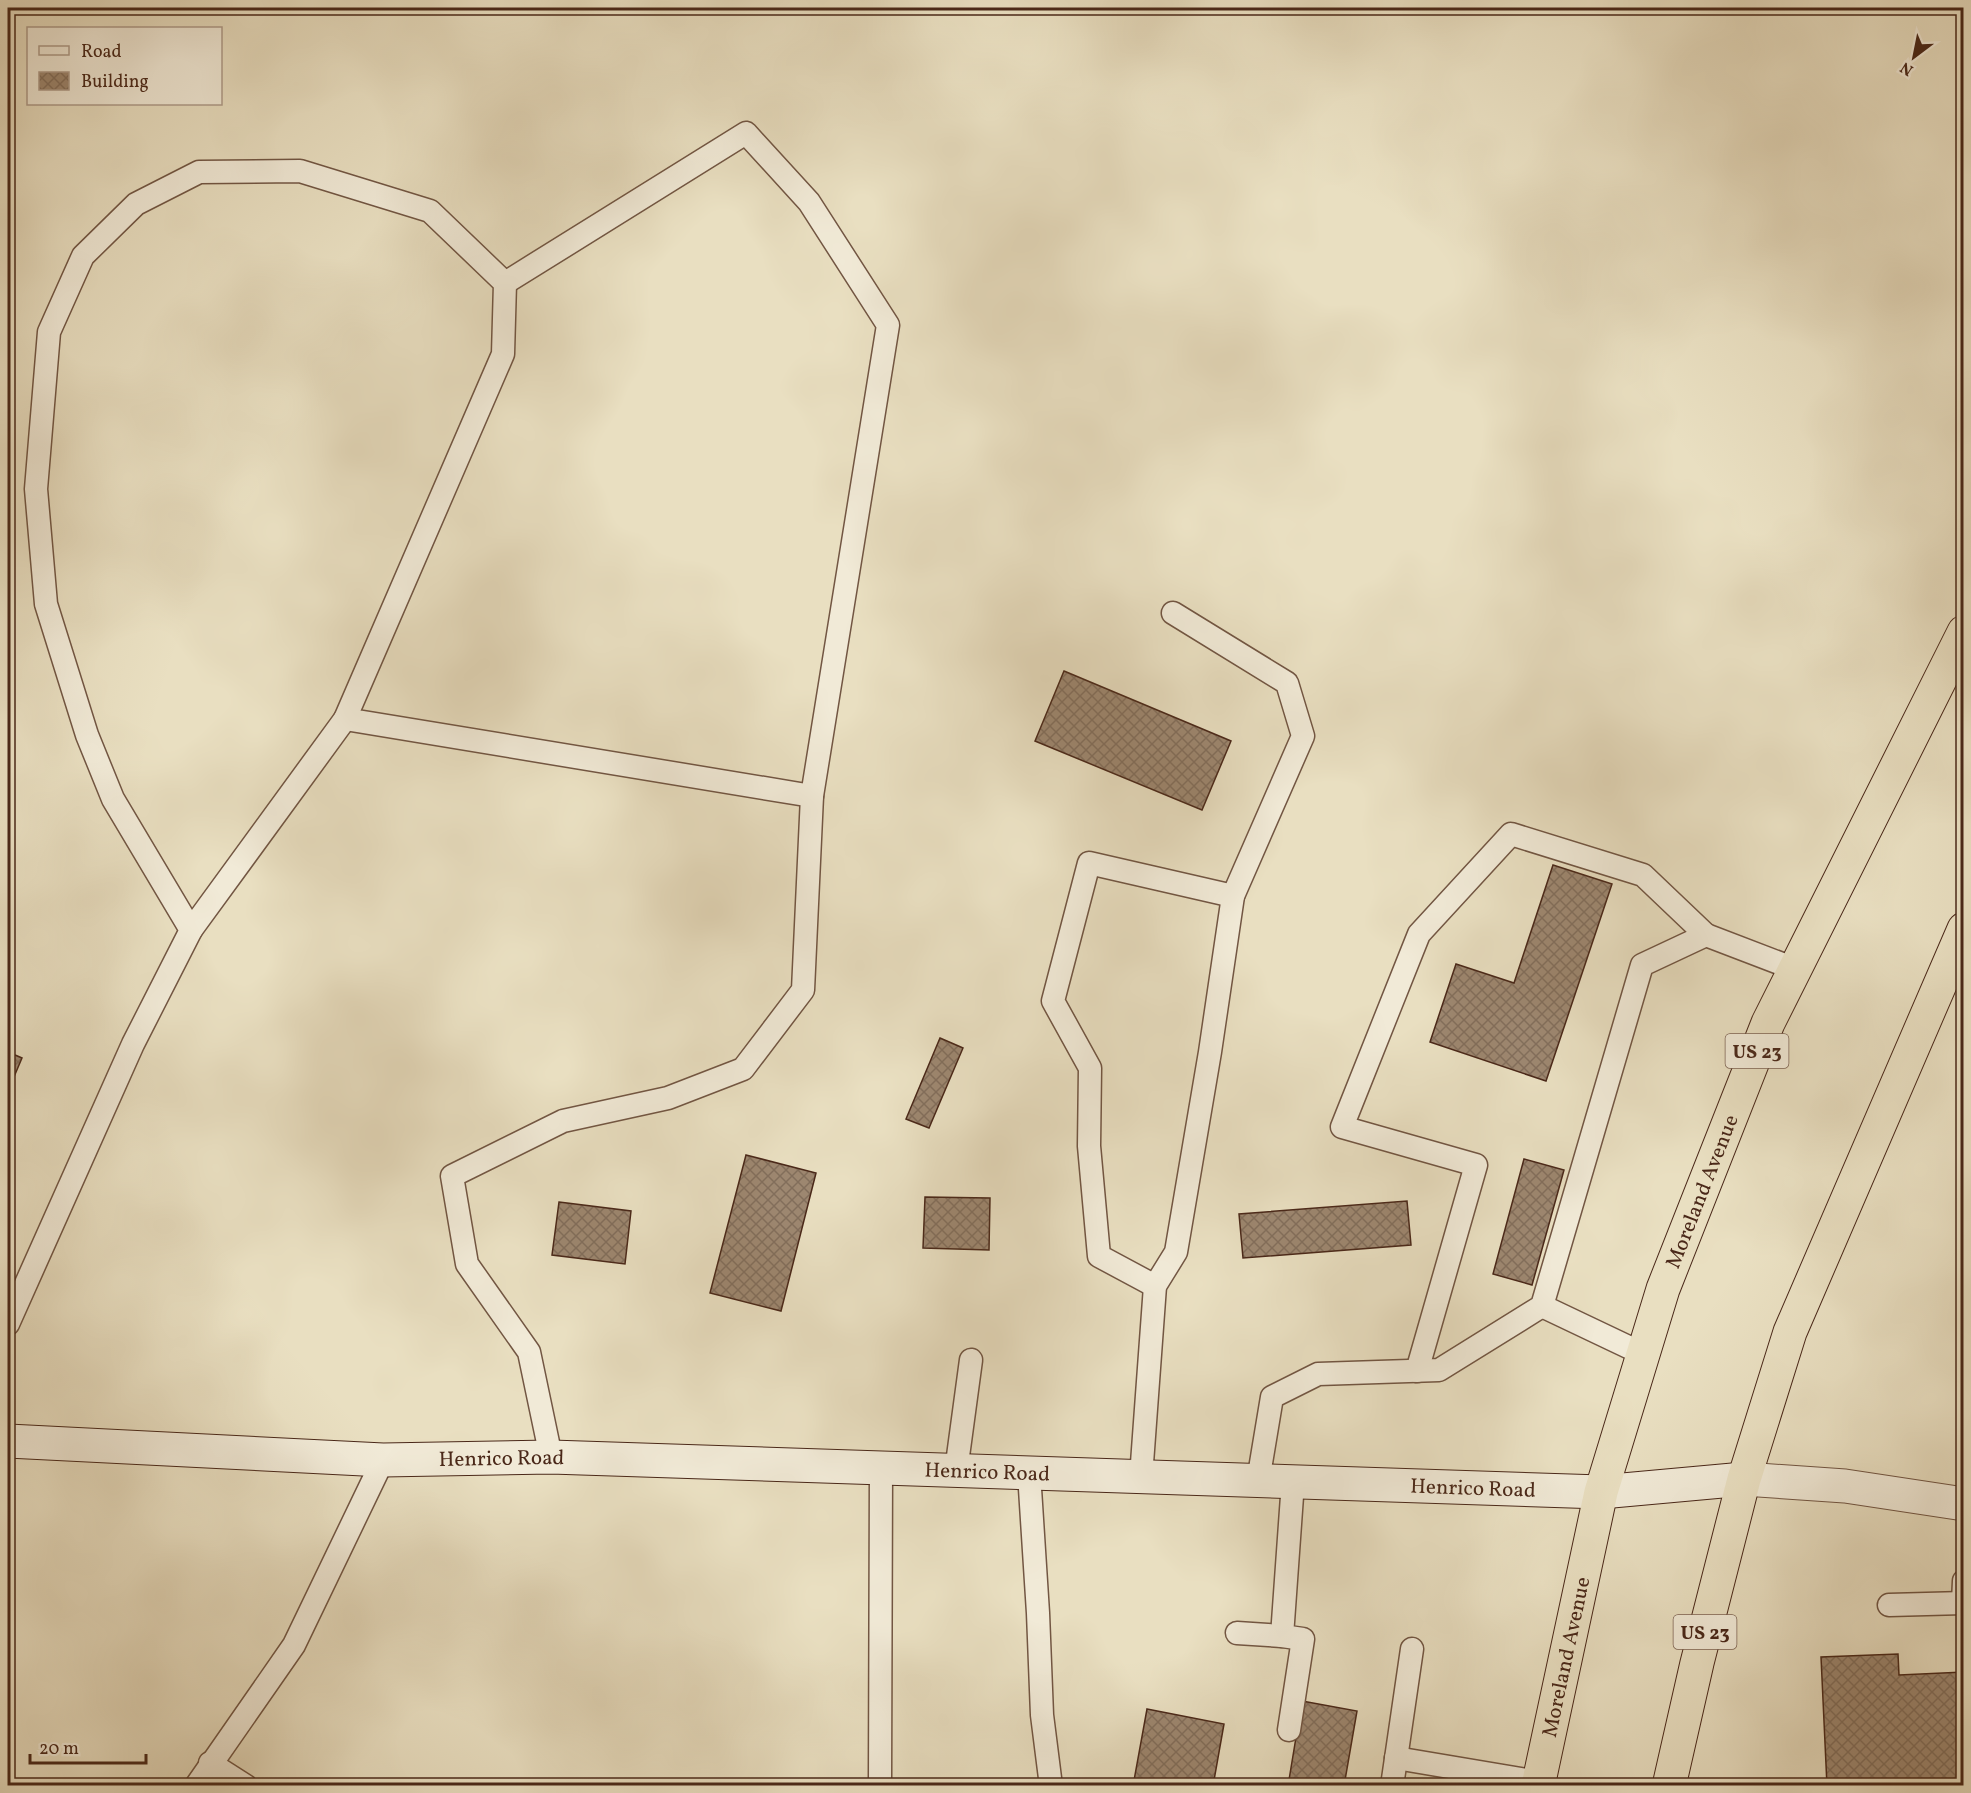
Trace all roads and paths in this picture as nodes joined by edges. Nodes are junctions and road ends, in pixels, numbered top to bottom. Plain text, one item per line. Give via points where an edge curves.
1 (505, 283) junction
2 (1173, 613) dead end
3 (1964, 632) edge
4 (345, 719) junction
5 (812, 796) junction
6 (1233, 896) junction
7 (1964, 929) edge
8 (190, 930) junction
9 (1706, 934) junction
10 (1796, 969) junction
11 (1155, 1286) junction
12 (1542, 1306) junction
13 (8, 1324) edge
14 (1643, 1354) junction
15 (971, 1359) dead end
16 (1417, 1371) junction
17 (8, 1441) edge
18 (551, 1457) junction
19 (383, 1460) junction
20 (881, 1468) junction
21 (956, 1471) junction
22 (1029, 1473) junction
23 (1141, 1477) junction
24 (1744, 1479) junction
25 (1258, 1481) junction
26 (1293, 1482) junction
27 (1601, 1492) junction
28 (1964, 1504) edge
29 (1964, 1581) edge
30 (1963, 1602) edge
31 (1890, 1605) dead end
32 (1237, 1633) dead end
33 (1282, 1636) junction
34 (1412, 1649) dead end
35 (1289, 1730) dead end
36 (1396, 1758) junction
37 (210, 1763) junction
38 (1538, 1784) edge
39 (196, 1785) edge
40 (246, 1785) edge
41 (880, 1785) edge
42 (1051, 1785) edge
43 (1392, 1785) edge
44 (1670, 1785) edge

1 - 4 lane via 503,354
1 - 5 lane via 746,133 809,202 888,325
1 - 8 lane via 430,211 300,171 199,172 136,204 83,256 49,332 36,489 46,604 87,735 113,800
2 - 6 lane via 1287,683 1303,736
3 - 10 highway, Moreland Avenue / US 23
4 - 5 lane
4 - 8 lane
5 - 18 lane via 803,990 743,1070 668,1098 563,1121 452,1176 467,1264 529,1352
6 - 11 lane via 1176,1252
6 - 11 lane via 1089,863 1053,1001 1090,1068 1089,1146 1099,1256
7 - 24 highway, US 23 via 1790,1332
8 - 13 lane via 133,1044
9 - 10 lane
9 - 12 lane via 1642,965
9 - 16 lane via 1643,875 1511,834 1419,934 1342,1127 1476,1165
10 - 14 highway, Moreland Avenue / US 23 via 1759,1045 1663,1289
11 - 23 lane
12 - 14 lane
12 - 16 lane via 1439,1370
14 - 27 highway, Moreland Avenue / US 23
15 - 21 lane
16 - 25 lane via 1318,1374 1272,1397
17 - 19 street, Henrico Road
18 - 19 street, Henrico Road
18 - 20 street, Henrico Road
19 - 37 lane via 294,1645
20 - 21 street, Henrico Road
20 - 41 lane
21 - 22 street, Henrico Road
22 - 23 street, Henrico Road
22 - 42 lane via 1042,1715
23 - 25 street, Henrico Road
24 - 27 street, Henrico Road
24 - 28 street, Henrico Road via 1836,1485
24 - 44 highway, US 23
25 - 26 street, Henrico Road
26 - 27 street, Henrico Road
26 - 33 lane
27 - 38 highway, Moreland Avenue / US 23
29 - 30 lane
30 - 31 lane
32 - 33 lane
33 - 35 lane via 1303,1639
34 - 36 lane
36 - 38 lane
36 - 43 lane
37 - 39 lane
37 - 40 lane

